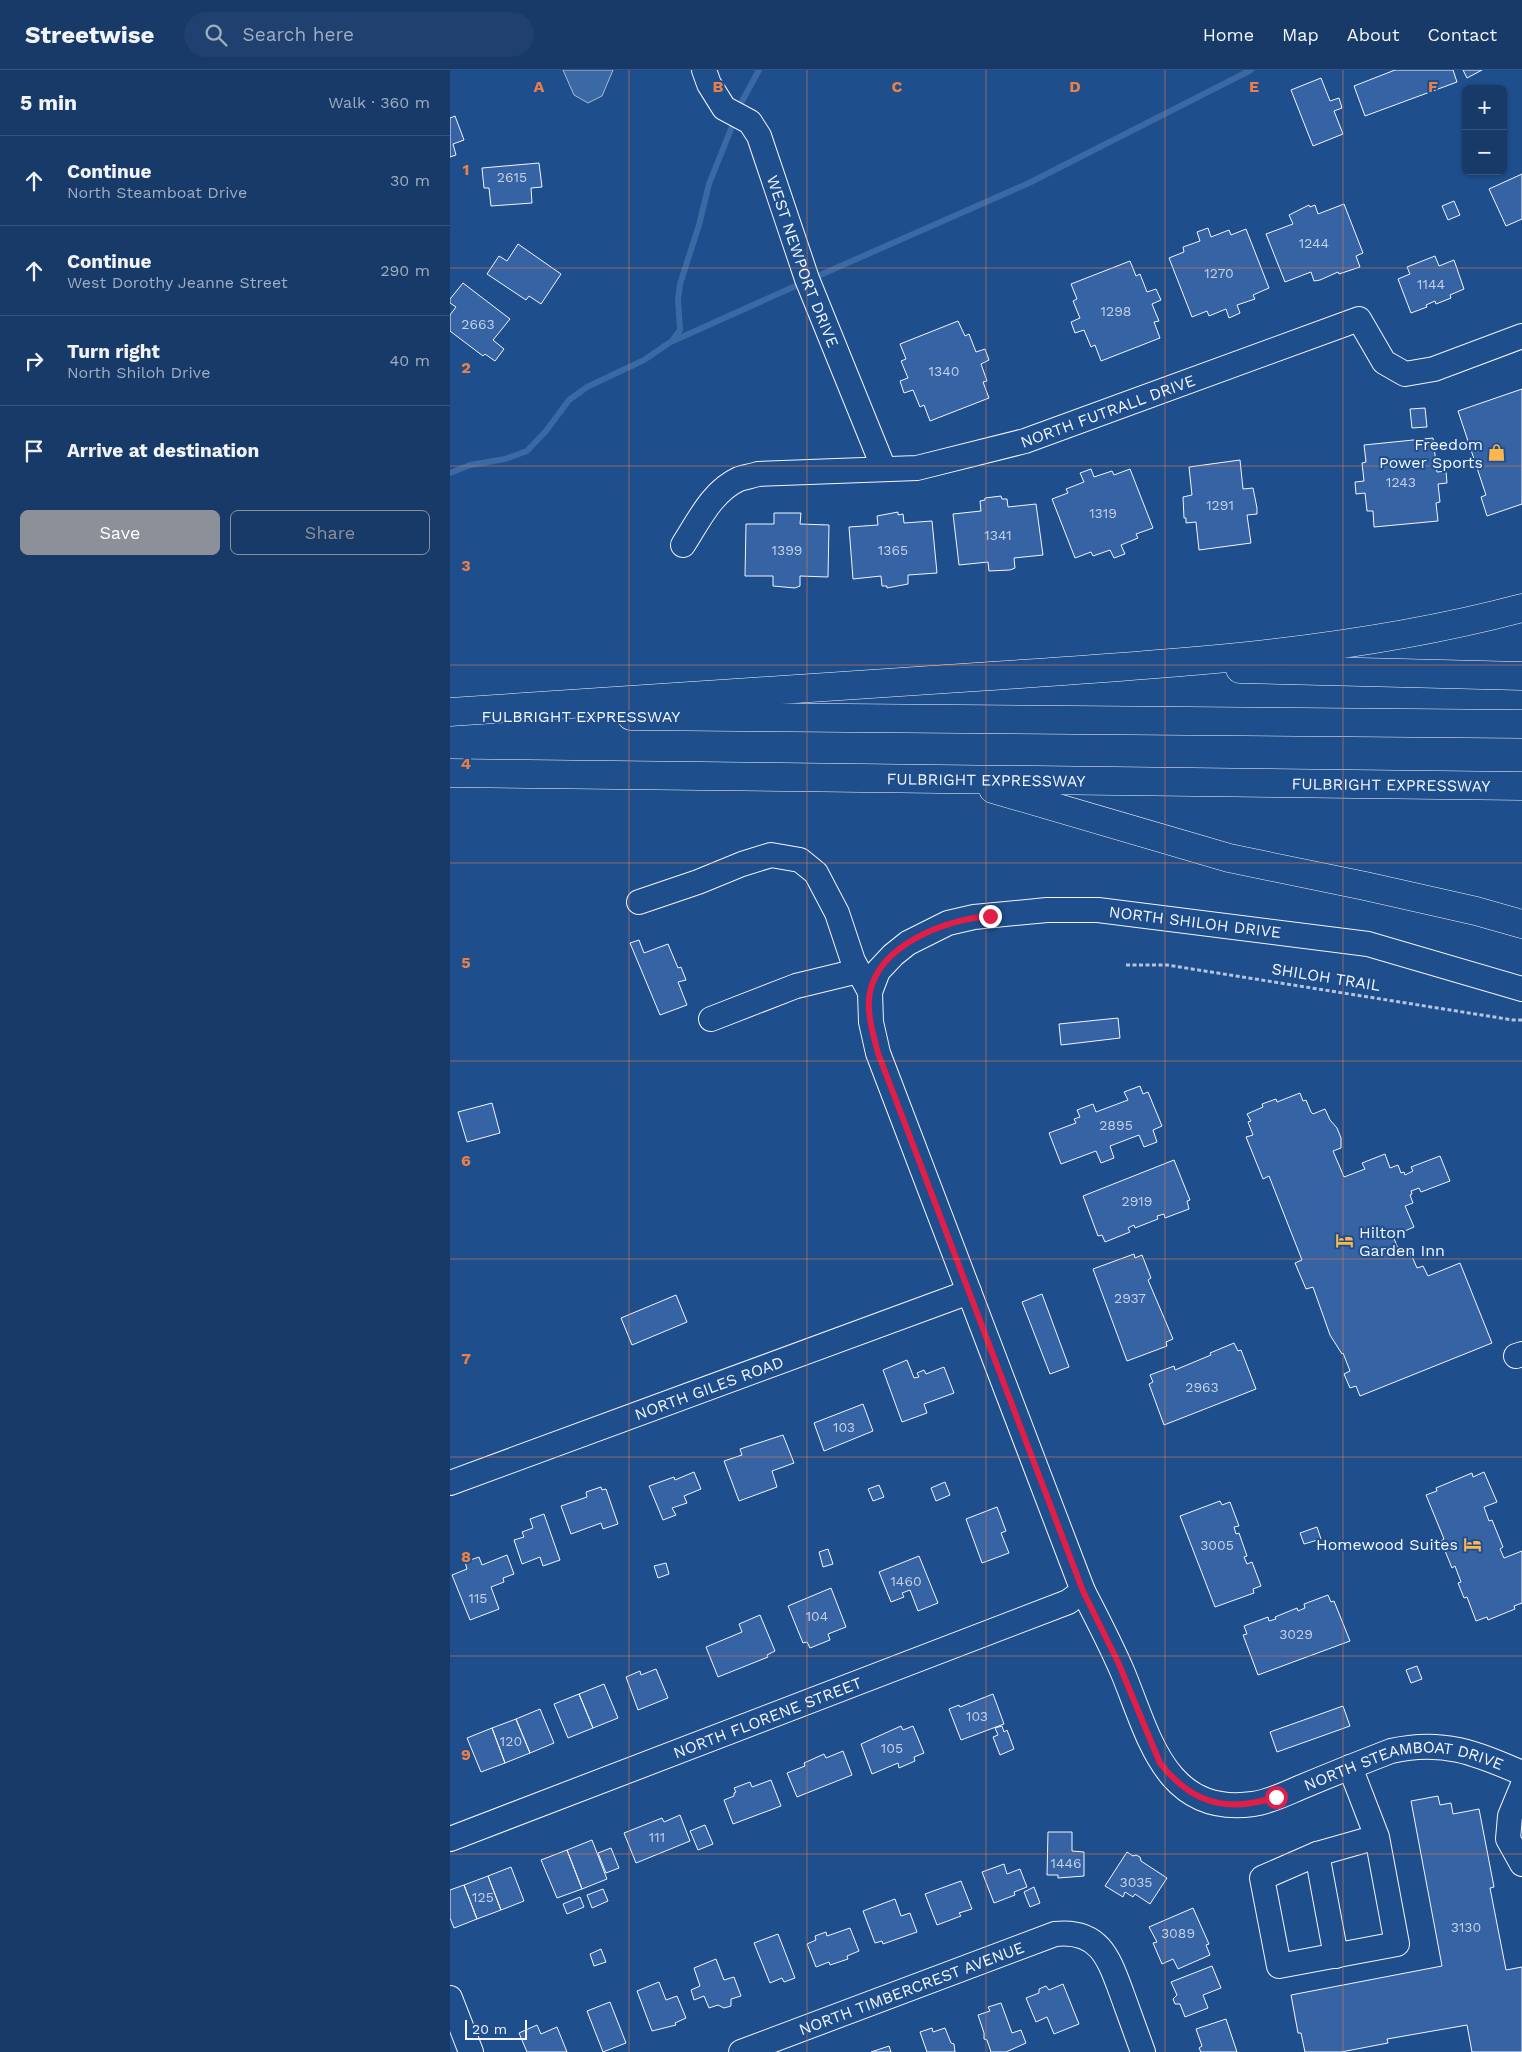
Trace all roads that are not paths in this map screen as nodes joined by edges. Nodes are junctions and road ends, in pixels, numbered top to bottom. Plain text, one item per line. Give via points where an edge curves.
1 (704, 70) edge
2 (1522, 336) edge
3 (884, 469) junction
4 (683, 545) dead end
5 (1522, 608) edge
6 (1151, 665) junction
7 (1522, 676) edge
8 (450, 713) edge
9 (1522, 724) edge
10 (450, 774) edge
11 (961, 780) junction
12 (1522, 786) edge
13 (639, 902) dead end
14 (1522, 924) edge
15 (869, 978) junction
16 (1522, 989) edge
17 (711, 1019) dead end
18 (968, 1292) junction
19 (450, 1483) edge
20 (1083, 1591) junction
21 (1350, 1767) junction
22 (1522, 1773) edge
23 (1522, 1787) edge
24 (1377, 1837) junction
25 (450, 1839) edge
26 (1317, 1854) junction
27 (1522, 1864) edge
28 (1336, 1956) junction
29 (450, 1998) edge
30 (471, 2052) edge
31 (741, 2052) edge
32 (1143, 2052) edge

1 - 3 street, WEST NEWPORT DRIVE via 724,108 750,122 759,136 807,279
2 - 3 street, NORTH FUTRALL DRIVE via 1434,370 1405,374 1384,362 1359,318 1025,441 917,468
3 - 4 street, NORTH FUTRALL DRIVE via 758,474 738,480 721,491
5 - 6 highway via 1363,643
6 - 7 highway via 1298,672
6 - 8 highway
8 - 9 highway, FULBRIGHT EXPRESSWAY
10 - 11 highway, FULBRIGHT EXPRESSWAY
11 - 12 highway, FULBRIGHT EXPRESSWAY
11 - 14 highway via 1229,858 1476,911
13 - 15 street via 772,855 800,860 816,873 837,913 853,961
15 - 16 street, NORTH SHILOH DRIVE via 908,943 948,923 974,917 1047,910 1098,910 1368,944
15 - 17 street via 796,986
15 - 18 street, NORTH STEAMBOAT DRIVE via 871,1022 878,1053
18 - 19 street, NORTH GILES ROAD
18 - 20 street, NORTH STEAMBOAT DRIVE
20 - 21 street, NORTH STEAMBOAT DRIVE via 1118,1662 1160,1763 1171,1776 1198,1796 1235,1806 1255,1804
20 - 25 street, NORTH FLORENE STREET via 1068,1602
21 - 22 street, NORTH STEAMBOAT DRIVE via 1391,1751 1429,1745 1472,1752
21 - 24 street
23 - 27 street via 1510,1816 1508,1838
24 - 26 street
24 - 28 street via 1397,1944
26 - 28 street
26 - 28 street via 1262,1878 1279,1966
29 - 30 street
31 - 32 street, NORTH TIMBERCREST AVENUE via 1055,1934 1069,1932 1097,1944 1108,1958

